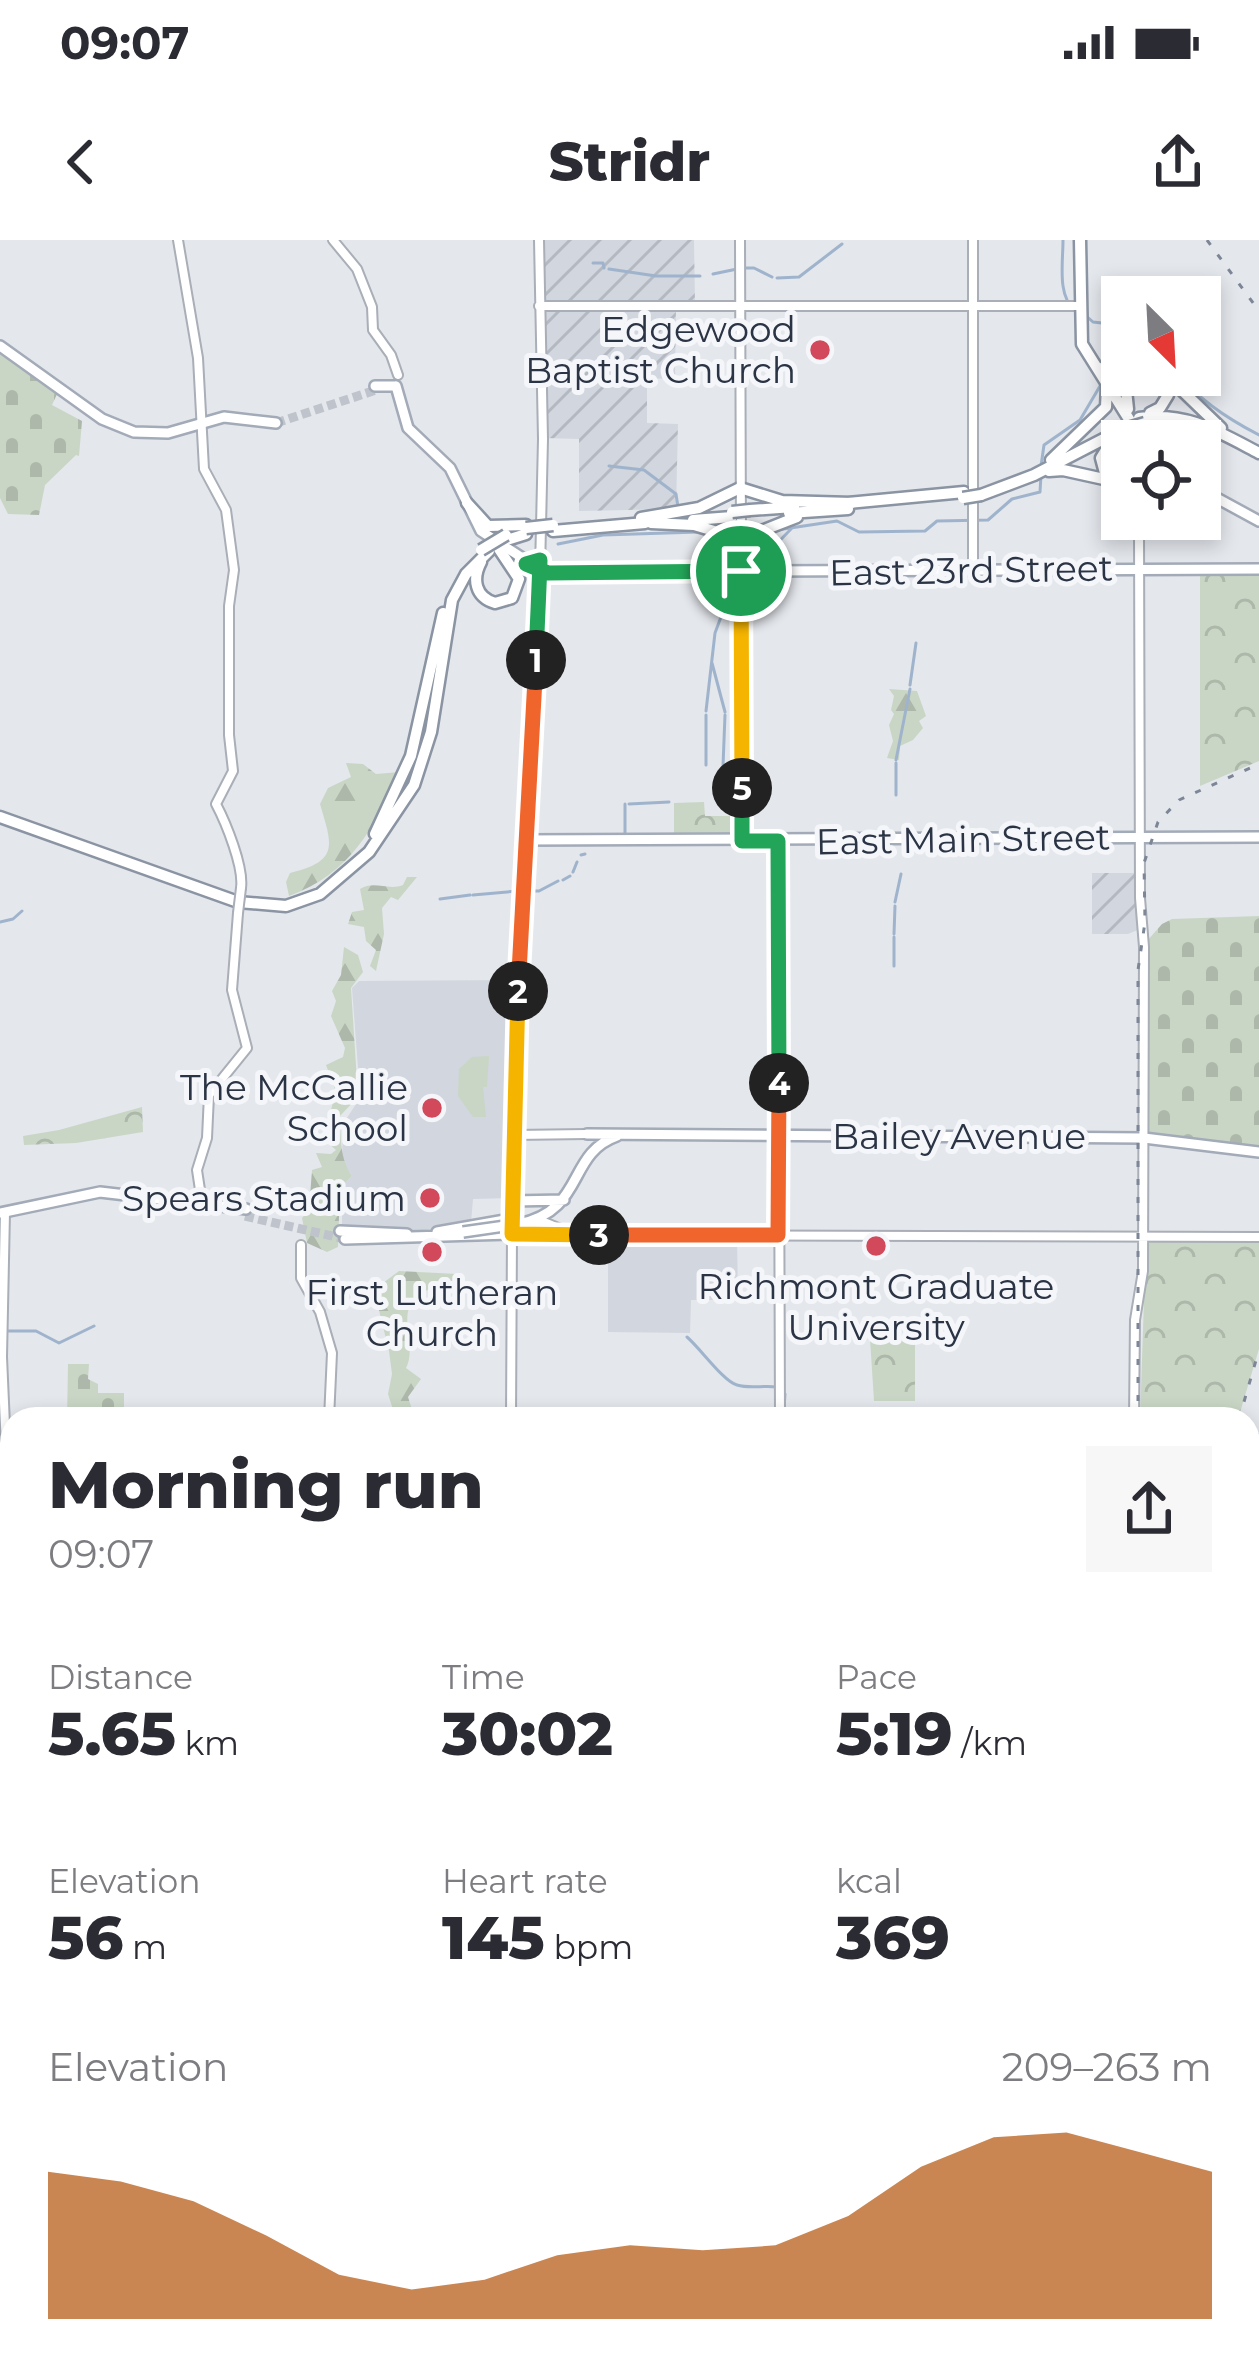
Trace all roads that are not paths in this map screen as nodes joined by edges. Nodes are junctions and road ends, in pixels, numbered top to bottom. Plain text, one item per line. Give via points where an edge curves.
1 (178, 240) edge
2 (333, 240) edge
3 (539, 240) edge
4 (740, 240) edge
5 (973, 240) edge
6 (1080, 240) edge
7 (538, 306) junction
8 (1080, 306) junction
9 (974, 307) junction
10 (740, 308) junction
11 (0, 346) edge
12 (1094, 365) junction
13 (1101, 369) edge
14 (1101, 376) edge
15 (390, 387) joint
16 (1105, 396) edge
17 (1116, 396) edge
18 (1125, 396) edge
19 (1187, 396) edge
20 (1124, 406) junction
21 (203, 409) junction
22 (217, 418) junction
23 (1133, 420) edge
24 (204, 422) junction
25 (272, 422) tunnel mouth
26 (1221, 435) edge
27 (1101, 437) edge
28 (1101, 438) edge
29 (1221, 439) edge
30 (1243, 445) junction
31 (1259, 457) edge
32 (1051, 460) junction
33 (1034, 475) junction
34 (1101, 477) edge
35 (740, 488) junction
36 (980, 491) junction
37 (964, 495) junction
38 (1221, 500) edge
39 (467, 503) junction
40 (852, 503) junction
41 (826, 511) junction
42 (750, 513) junction
43 (646, 521) junction
44 (1259, 521) edge
45 (526, 529) junction
46 (741, 539) junction
47 (1138, 540) edge
48 (495, 545) junction
49 (1139, 568) junction
50 (1259, 569) edge
51 (542, 571) junction
52 (741, 571) junction
53 (974, 571) junction
54 (2, 817) edge
55 (1259, 837) edge
56 (1140, 838) junction
57 (524, 840) junction
58 (742, 841) junction
59 (778, 841) junction
60 (333, 883) junction
61 (586, 1134) joint
62 (514, 1135) junction
63 (622, 1135) junction
64 (778, 1136) junction
65 (1144, 1138) junction
66 (1259, 1152) edge
67 (512, 1201) junction
68 (202, 1203) junction
69 (549, 1209) junction
70 (3, 1213) edge
71 (245, 1213) tunnel mouth
72 (512, 1214) junction
73 (524, 1223) junction
74 (560, 1230) junction
75 (512, 1234) junction
76 (581, 1234) junction
77 (343, 1235) tunnel mouth
78 (434, 1235) junction
79 (778, 1235) junction
80 (1143, 1237) junction
81 (1257, 1238) edge
82 (301, 1245) dead end
83 (6, 1407) edge
84 (330, 1407) edge
85 (511, 1407) edge
86 (780, 1407) edge
87 (1134, 1407) edge

1 - 21 main road
2 - 15 main road via 357,269 374,330 391,355
3 - 7 main road
4 - 10 main road
5 - 9 main road
6 - 8 highway
7 - 10 main road
7 - 51 main road
8 - 9 main road
8 - 12 highway via 1081,340
9 - 10 main road
9 - 53 main road
10 - 35 main road
11 - 24 main road via 120,428 168,433
12 - 13 highway
12 - 14 highway
15 - 39 main road via 408,428 450,468
16 - 32 highway via 1106,407
17 - 20 highway
18 - 20 highway
19 - 30 highway
20 - 23 highway
21 - 22 main road
21 - 24 main road
22 - 24 main road
22 - 25 main road
24 - 68 main road, bridge via 204,469 226,509 234,570 233,771 216,804 242,879 232,990 247,1048 208,1095 196,1170
26 - 30 highway
27 - 32 highway
28 - 33 highway
29 - 31 highway
30 - 31 highway
32 - 36 highway
33 - 34 highway
33 - 36 highway
35 - 40 highway via 782,501
35 - 43 highway
35 - 46 main road
36 - 37 highway, bridge
37 - 40 highway
37 - 41 highway
38 - 44 main road
39 - 45 highway via 488,526
39 - 48 main road
40 - 42 highway
41 - 42 highway
41 - 46 highway
42 - 43 highway, bridge
43 - 45 highway, bridge
43 - 46 highway
45 - 48 highway
46 - 52 main road
47 - 49 main road
48 - 48 highway via 519,579 508,601 491,602 476,577
48 - 51 main road, East 23rd Street
48 - 60 highway via 460,573 446,602 400,787 374,836
48 - 60 highway via 452,600 414,785 380,839
49 - 50 main road, East 23rd Street
49 - 53 main road, East 23rd Street
49 - 56 main road
51 - 52 main road, East 23rd Street
51 - 57 main road
52 - 53 main road, East 23rd Street
52 - 58 main road
54 - 60 highway via 250,905 286,906
55 - 56 main road, East Main Street
56 - 59 main road, East Main Street
56 - 65 main road
57 - 58 main road, East Main Street
57 - 62 main road
58 - 59 main road, East Main Street
59 - 64 main road
61 - 62 main road, Bailey Avenue
61 - 63 main road, Bailey Avenue
62 - 67 main road
63 - 64 main road, Bailey Avenue
63 - 69 main road via 590,1152 564,1201
64 - 65 main road, Bailey Avenue
64 - 79 main road
65 - 66 main road, Bailey Avenue
65 - 80 main road
67 - 69 main road
67 - 72 main road
68 - 70 main road via 94,1192
68 - 71 main road
69 - 73 main road
69 - 74 main road
70 - 83 main road
72 - 75 main road
72 - 78 main road
73 - 74 main road
73 - 78 main road, bridge
74 - 76 main road
75 - 76 main road
75 - 78 main road
75 - 85 main road
76 - 79 main road
77 - 78 main road
79 - 80 main road
79 - 86 main road
80 - 81 main road
80 - 87 main road
82 - 84 main road via 302,1278 332,1353

